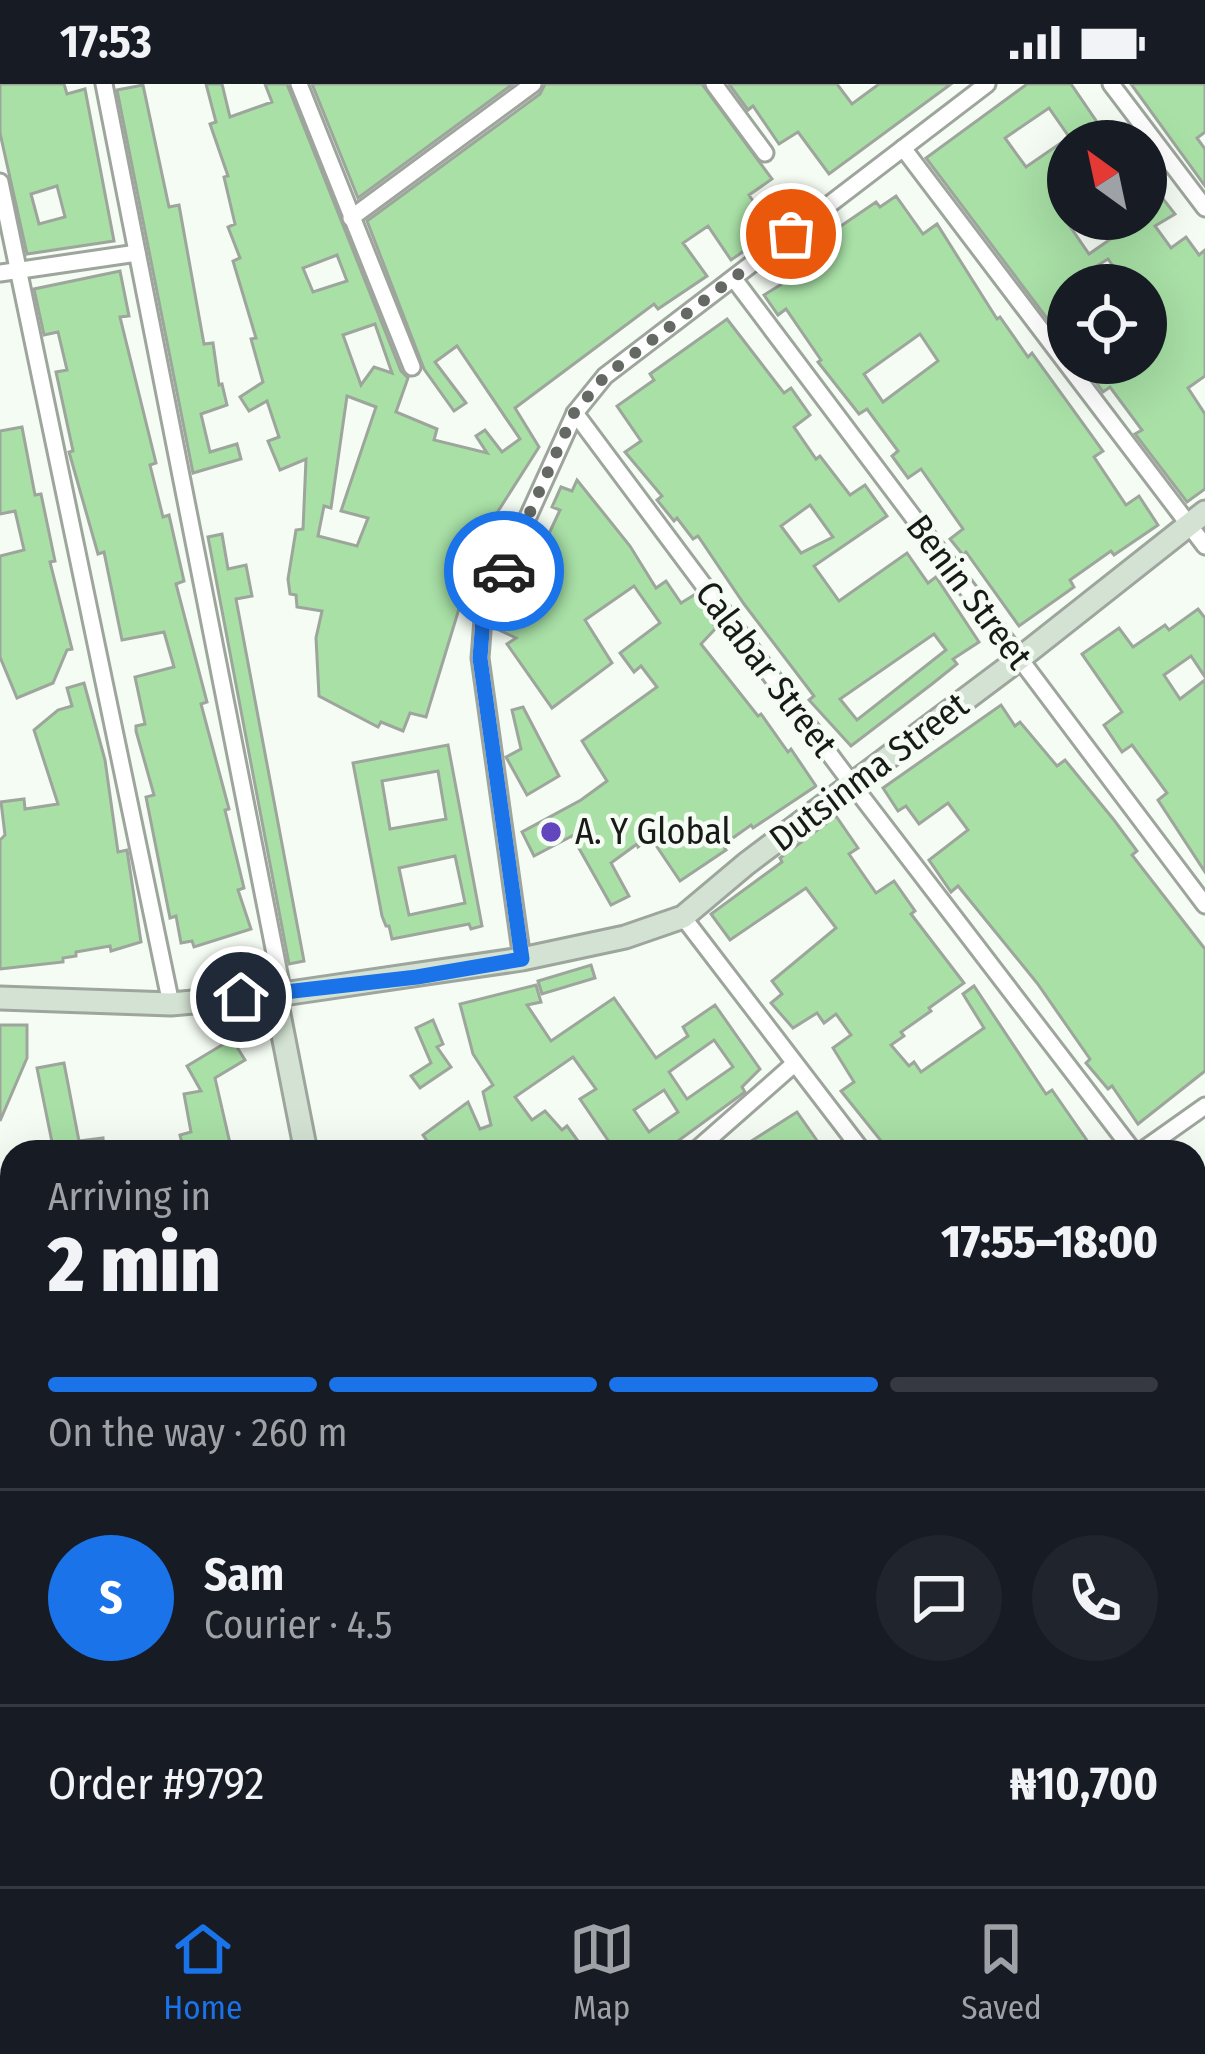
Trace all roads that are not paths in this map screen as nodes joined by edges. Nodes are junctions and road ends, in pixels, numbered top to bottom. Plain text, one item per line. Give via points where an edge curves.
1 (104, 84) edge
2 (299, 84) edge
3 (533, 84) edge
4 (714, 84) edge
5 (987, 84) edge
6 (1111, 84) edge
7 (903, 148) junction
8 (765, 153) dead end
9 (0, 182) edge
10 (1205, 208) edge
11 (351, 218) junction
12 (137, 253) junction
13 (8, 272) edge
14 (734, 279) junction
15 (412, 367) dead end
16 (574, 413) junction
17 (1197, 518) edge
18 (1205, 546) edge
19 (1019, 659) junction
20 (852, 784) junction
21 (1205, 905) edge
22 (683, 917) junction
23 (522, 959) junction
24 (279, 994) junction
25 (0, 998) edge
26 (172, 1004) junction
27 (794, 1064) junction
28 (1205, 1106) edge
29 (304, 1140) edge
30 (708, 1140) edge
31 (854, 1140) edge
32 (1128, 1140) edge
33 (1155, 1140) edge

1 - 12 street
2 - 11 street
3 - 11 street
4 - 8 street
5 - 7 street
6 - 10 street
7 - 14 street
7 - 17 street
9 - 13 street
11 - 15 street
12 - 13 street
12 - 24 street
13 - 26 street
14 - 16 street via 605,376
14 - 19 street, Benin Street
16 - 20 street, Calabar Street
16 - 23 street via 483,619 480,658
17 - 18 street
17 - 19 street, Dutsinma Street
19 - 20 street, Dutsinma Street
19 - 21 street, Benin Street
20 - 22 street, Dutsinma Street
20 - 32 street, Calabar Street
22 - 23 street, Dutsinma Street
22 - 27 street
23 - 24 street, Dutsinma Street
24 - 26 street, Dutsinma Street
24 - 29 street
25 - 26 street, Dutsinma Street
27 - 30 street
27 - 31 street
28 - 33 street

